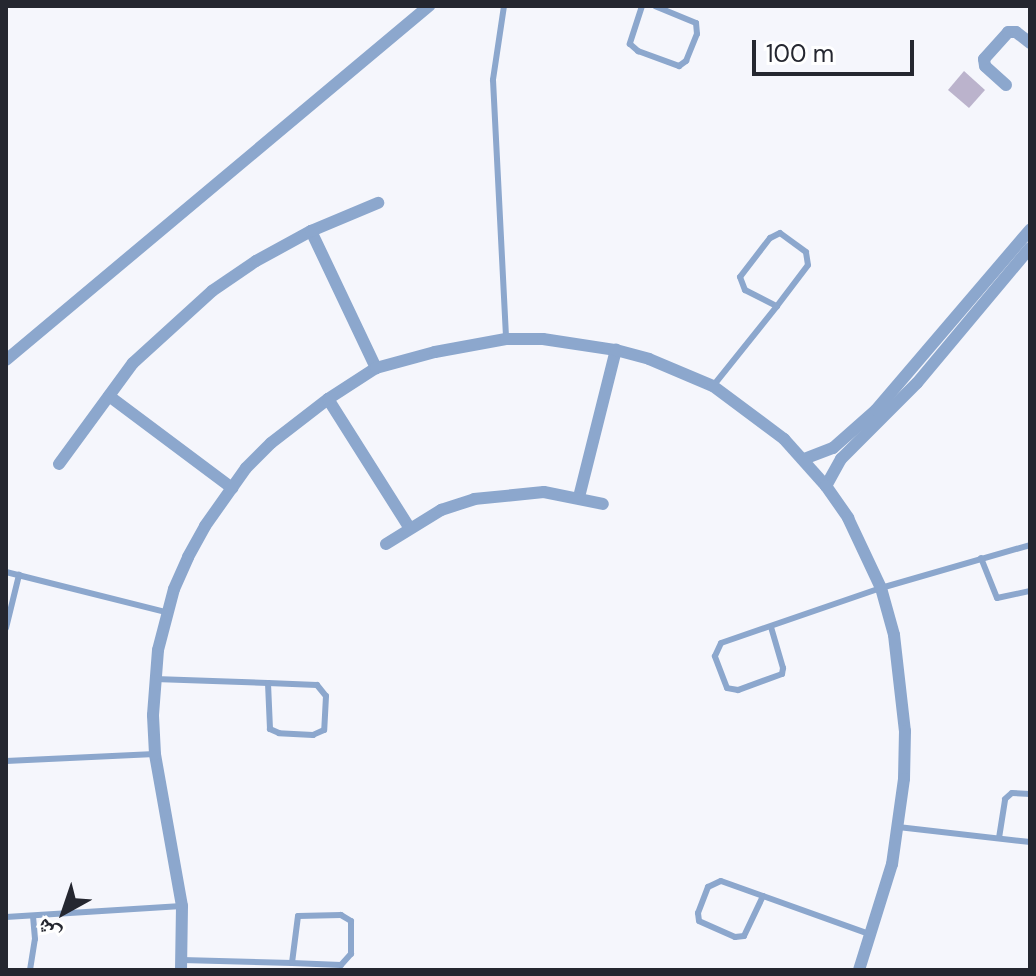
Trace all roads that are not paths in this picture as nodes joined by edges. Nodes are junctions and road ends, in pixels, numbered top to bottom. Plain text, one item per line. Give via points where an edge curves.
1 (429, 6) edge
2 (504, 6) edge
3 (642, 6) edge
4 (655, 6) edge
5 (1030, 43) edge
6 (1006, 85) dead end
7 (378, 203) dead end
8 (1030, 230) edge
9 (311, 231) junction
10 (1030, 248) edge
11 (777, 306) junction
12 (506, 339) junction
13 (616, 350) junction
14 (6, 360) edge
15 (376, 368) junction
16 (713, 386) junction
17 (109, 396) junction
18 (328, 399) junction
19 (862, 430) junction
20 (804, 459) junction
21 (59, 464) dead end
22 (826, 486) junction
23 (232, 488) junction
24 (579, 497) junction
25 (603, 504) dead end
26 (409, 527) junction
27 (386, 544) dead end
28 (1030, 545) edge
29 (981, 558) junction
30 (6, 572) edge
31 (19, 575) junction
32 (881, 588) junction
33 (1030, 591) edge
34 (169, 613) junction
35 (771, 627) junction
36 (6, 628) edge
37 (155, 679) junction
38 (268, 683) junction
39 (155, 754) junction
40 (6, 761) edge
41 (1030, 794) edge
42 (898, 827) junction
43 (999, 838) junction
44 (1030, 842) edge
45 (763, 896) junction
46 (182, 906) junction
47 (33, 916) junction
48 (6, 917) edge
49 (872, 935) junction
50 (292, 963) junction
51 (182, 965) edge
52 (30, 970) edge
53 (859, 970) edge

1 - 14 street
2 - 12 lane via 493,80
3 - 4 lane via 630,44 679,66 686,61 698,28 692,20
5 - 6 street via 1008,32 984,59
7 - 9 street
8 - 19 street
9 - 15 street
9 - 17 street via 256,261 202,300 133,363
10 - 19 street via 917,383
11 - 11 lane via 810,260 780,233 770,238 740,277 745,290
11 - 16 lane
12 - 13 street
12 - 15 street
13 - 16 street
13 - 24 street
15 - 18 street
16 - 20 street
17 - 21 street
17 - 23 street
18 - 23 street via 271,443
18 - 26 street
19 - 20 street
19 - 22 street
20 - 22 street
22 - 32 street
23 - 34 street via 188,557
24 - 25 street
24 - 26 street via 544,492 474,499
26 - 27 street
28 - 29 lane
29 - 32 lane
29 - 33 lane via 997,598
30 - 31 lane
31 - 34 lane
31 - 36 lane
32 - 35 lane
32 - 42 street via 894,635 904,719
34 - 37 street
35 - 35 lane via 716,646 727,688 738,690 782,674
37 - 38 lane
37 - 39 street
38 - 38 lane via 322,687 324,730 313,735 270,729
39 - 40 lane
39 - 46 street
41 - 43 lane via 1012,793 1005,799
42 - 43 lane
42 - 49 street
43 - 44 lane
45 - 45 lane via 716,881 708,887 699,921 744,936
45 - 49 lane
46 - 47 lane
46 - 51 street
47 - 48 lane
47 - 52 lane
49 - 53 street
50 - 50 lane via 346,963 353,925 349,918 298,916
50 - 51 lane

